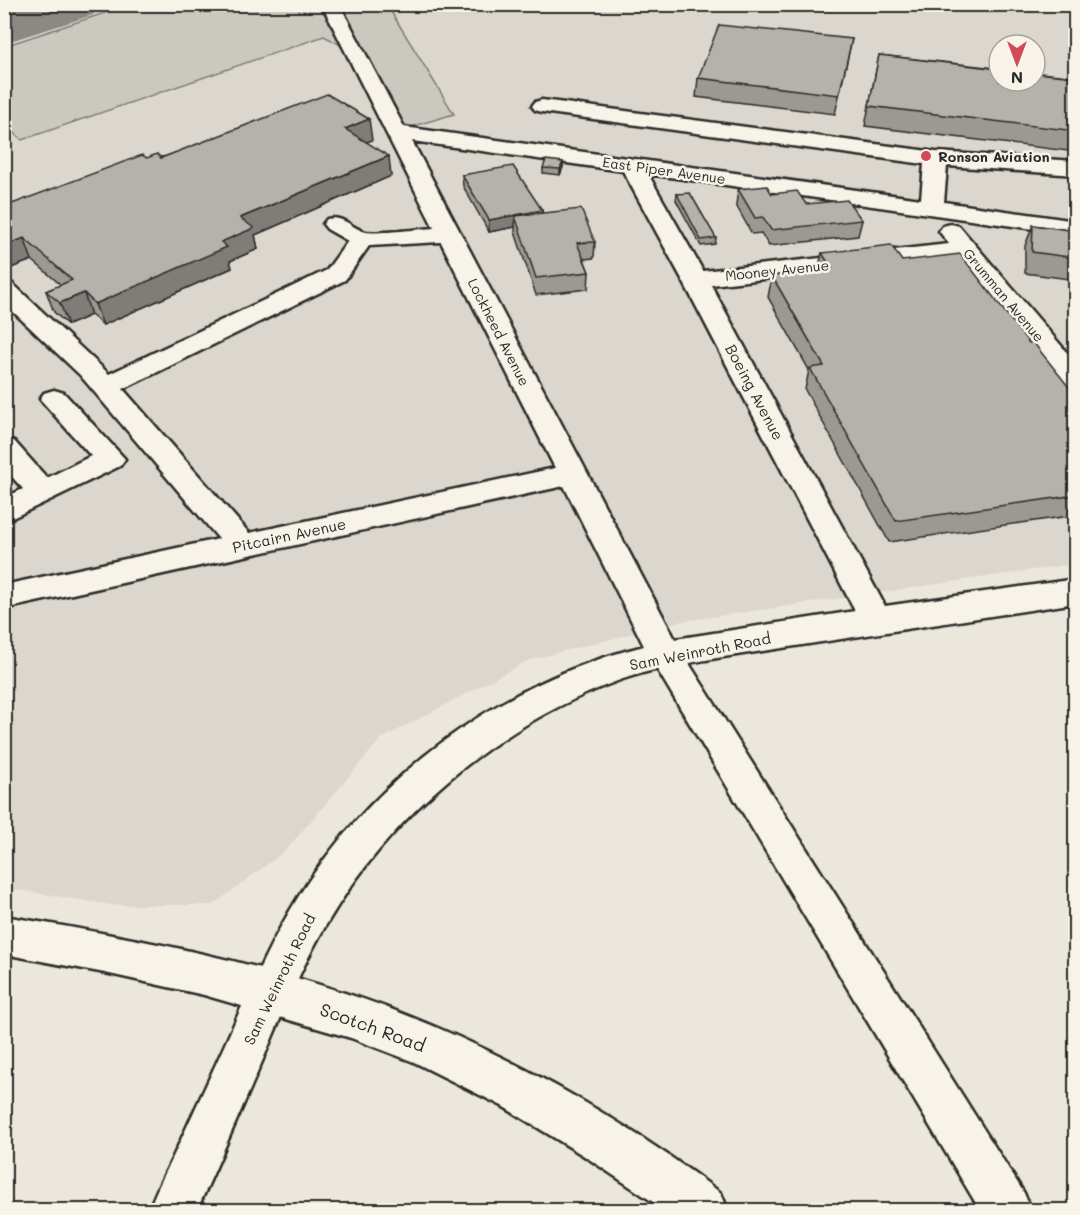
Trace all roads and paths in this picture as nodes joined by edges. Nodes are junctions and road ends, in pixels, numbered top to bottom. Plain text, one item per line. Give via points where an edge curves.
1 (333, 9) dead end
2 (542, 106) dead end
3 (397, 132) junction
4 (936, 159) junction
5 (632, 166) junction
6 (1076, 168) edge
7 (932, 209) junction
8 (335, 224) dead end
9 (1076, 228) edge
10 (449, 234) junction
11 (362, 239) junction
12 (965, 249) junction
13 (696, 279) junction
14 (4, 290) edge
15 (1076, 381) edge
16 (105, 387) junction
17 (54, 399) dead end
18 (4, 448) edge
19 (573, 474) junction
20 (42, 492) junction
21 (4, 511) edge
22 (242, 545) junction
23 (1076, 591) edge
24 (4, 597) edge
25 (876, 620) junction
26 (666, 655) junction
27 (4, 935) edge
28 (271, 991) junction
29 (173, 1210) edge
30 (704, 1210) edge
31 (1007, 1210) edge

1 - 3 main road, Lockheed Avenue
2 - 4 main road
3 - 5 main road, East Piper Avenue
3 - 10 main road, Lockheed Avenue
4 - 6 main road
4 - 7 main road
5 - 7 main road, East Piper Avenue
5 - 13 main road, Boeing Avenue
7 - 9 main road, East Piper Avenue
7 - 12 main road, Grumman Avenue
8 - 11 main road
10 - 11 main road
10 - 19 main road, Lockheed Avenue
11 - 16 main road via 336,274
12 - 13 main road, Mooney Avenue
12 - 15 main road, Grumman Avenue
13 - 25 main road, Boeing Avenue
14 - 16 main road
16 - 22 main road
17 - 20 main road via 110,459
18 - 20 main road
19 - 22 main road, Pitcairn Avenue
19 - 26 main road, Lockheed Avenue
20 - 21 main road
22 - 24 main road, Pitcairn Avenue
23 - 25 main road, Sam Weinroth Road
25 - 26 main road, Sam Weinroth Road
26 - 28 main road, Sam Weinroth Road via 587,678 528,706 472,741 419,782 365,839 313,908
26 - 31 main road, Lockheed Avenue
27 - 28 main road, Scotch Road via 175,966
28 - 29 main road, Sam Weinroth Road
28 - 30 main road, Scotch Road via 400,1035 486,1074 594,1135

